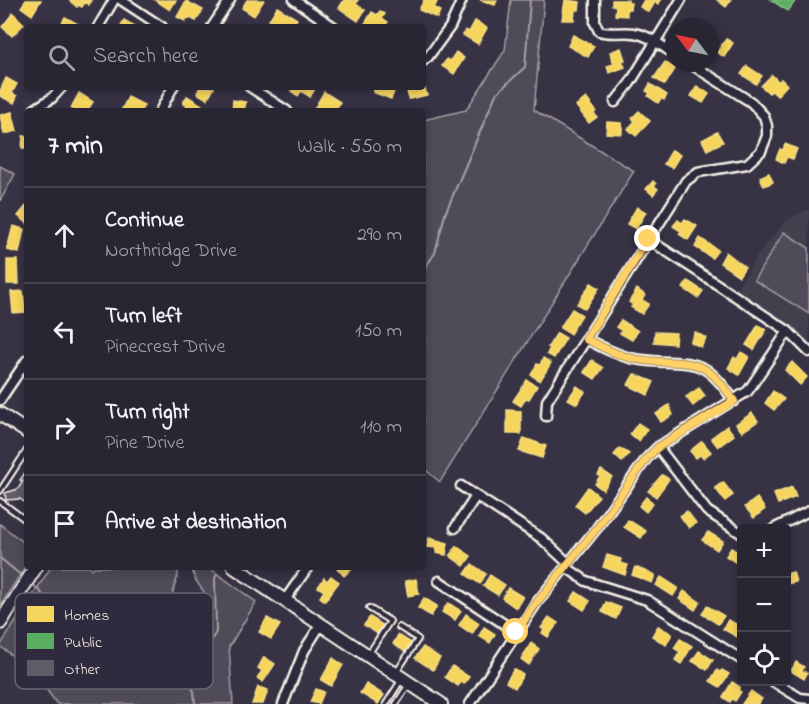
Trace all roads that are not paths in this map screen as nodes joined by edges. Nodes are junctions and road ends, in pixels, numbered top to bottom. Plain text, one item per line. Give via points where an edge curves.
1 (114, 0) edge
2 (121, 0) edge
3 (230, 0) edge
4 (294, 0) edge
5 (462, 0) edge
6 (595, 0) edge
7 (681, 0) edge
8 (100, 24) edge
9 (157, 24) edge
10 (214, 24) edge
11 (330, 24) edge
12 (655, 42) junction
13 (665, 48) edge
14 (426, 59) edge
15 (703, 72) edge
16 (59, 90) edge
17 (171, 90) edge
18 (254, 90) edge
19 (615, 102) dead end
20 (37, 108) edge
21 (162, 108) edge
22 (275, 108) edge
23 (648, 239) junction
24 (788, 331) junction
25 (586, 339) junction
26 (809, 352) edge
27 (24, 364) edge
28 (0, 400) edge
29 (734, 401) junction
30 (0, 414) edge
31 (546, 416) dead end
32 (24, 430) edge
33 (658, 447) junction
34 (24, 455) edge
35 (460, 486) dead end
36 (0, 491) edge
37 (476, 496) junction
38 (0, 501) edge
39 (809, 511) edge
40 (24, 519) edge
41 (783, 524) edge
42 (455, 528) dead end
43 (737, 531) edge
44 (567, 565) junction
45 (34, 570) edge
46 (239, 570) edge
47 (306, 570) edge
48 (439, 581) dead end
49 (20, 593) edge
50 (15, 600) edge
51 (285, 600) junction
52 (369, 608) dead end
53 (0, 623) edge
54 (321, 624) junction
55 (399, 627) dead end
56 (516, 632) junction
57 (368, 655) junction
58 (737, 657) edge
59 (402, 678) junction
60 (782, 686) edge
61 (809, 699) edge
62 (283, 704) edge
63 (386, 704) edge
64 (396, 704) edge
65 (441, 704) edge
66 (470, 704) edge

1 - 8 street
2 - 9 street
3 - 10 street
4 - 11 street
5 - 14 street via 450,27
6 - 12 street via 599,31 634,33
7 - 12 street
12 - 13 street
12 - 19 street
15 - 23 street via 751,102 764,116 767,136 761,151 747,164 698,172 686,181
16 - 20 street
17 - 21 street
18 - 22 street
23 - 24 street
23 - 25 street
24 - 26 street
24 - 29 street via 748,391
25 - 29 street via 619,355 706,368
25 - 31 street via 547,400
27 - 28 street
29 - 33 street
30 - 32 street
33 - 43 street via 707,511
33 - 44 street
34 - 36 lane
35 - 37 street
37 - 42 street
37 - 44 street via 542,538
38 - 40 lane
39 - 41 street
44 - 56 street
44 - 58 street via 586,581 647,600
45 - 49 street
46 - 51 street
47 - 51 street
48 - 56 street
50 - 53 street
51 - 54 street
52 - 57 lane via 390,621
54 - 57 street
54 - 62 street via 304,651
55 - 59 lane via 418,639
56 - 66 street
57 - 59 street
59 - 63 lane
59 - 64 lane
59 - 65 street
60 - 61 street

